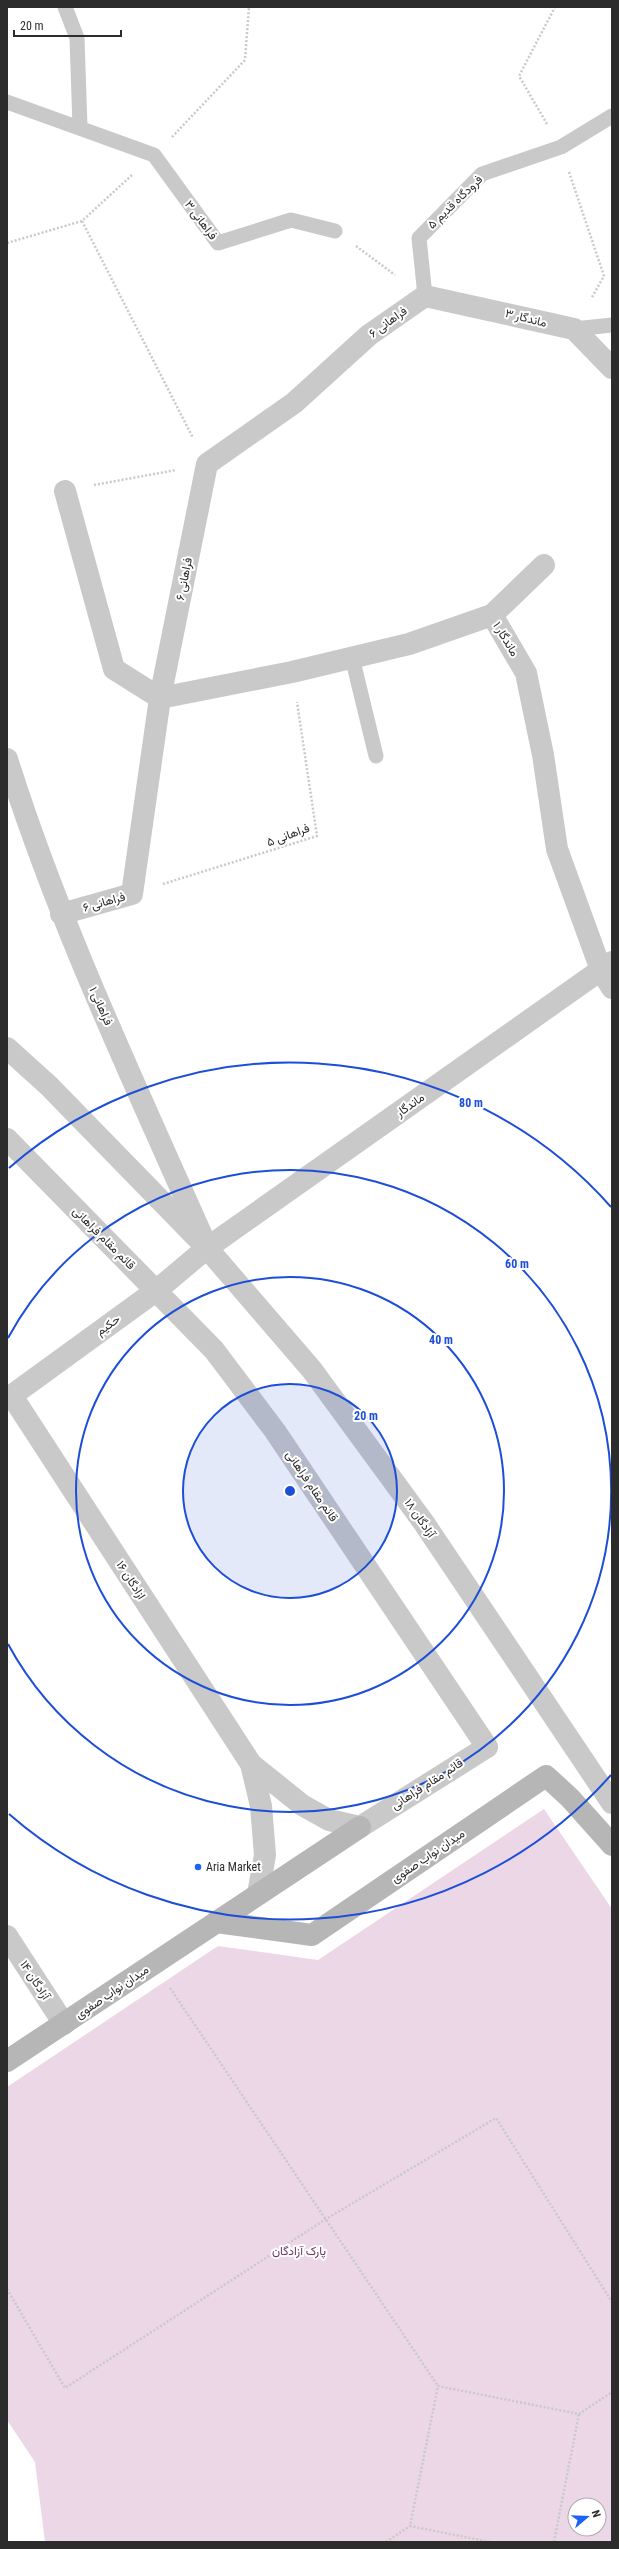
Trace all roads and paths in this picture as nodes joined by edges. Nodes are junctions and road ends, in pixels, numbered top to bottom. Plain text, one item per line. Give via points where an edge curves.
1 (65, 7) edge
2 (249, 7) edge
3 (555, 7) edge
4 (7, 102) edge
5 (612, 116) edge
6 (80, 127) junction
7 (561, 147) junction
8 (154, 155) junction
9 (82, 222) junction
10 (336, 231) joint
11 (7, 243) edge
12 (425, 296) junction
13 (612, 325) edge
14 (574, 329) junction
15 (612, 368) edge
16 (207, 464) junction
17 (65, 491) joint
18 (544, 565) dead end
19 (492, 614) junction
20 (352, 657) junction
21 (292, 672) junction
22 (160, 698) junction
23 (376, 756) dead end
24 (7, 759) edge
25 (132, 894) junction
26 (61, 914) junction
27 (608, 973) edge
28 (7, 1048) edge
29 (7, 1138) edge
30 (207, 1248) junction
31 (157, 1290) junction
32 (9, 1398) edge
33 (251, 1764) junction
34 (612, 1803) edge
35 (360, 1827) junction
36 (612, 1845) edge
37 (258, 1894) junction
38 (216, 1922) junction
39 (7, 1936) edge
40 (154, 1963) junction
41 (64, 2024) junction
42 (7, 2062) edge
43 (326, 2219) junction
44 (7, 2289) edge
45 (612, 2302) edge
46 (438, 2386) junction
47 (612, 2392) edge
48 (579, 2414) junction
49 (410, 2526) junction
50 (386, 2542) edge
51 (490, 2542) edge
52 (554, 2542) edge

1 - 6 lane via 77,38
2 - 8 path via 245,60
3 - 7 path via 519,76
4 - 6 lane
5 - 7 lane, فرودگاه قدیم ۵
6 - 8 lane
7 - 12 lane, فرودگاه قدیم ۵ via 482,174 418,238
7 - 14 path via 604,276
8 - 9 path
8 - 10 lane, فراهانی ۳ via 218,243 291,220
9 - 11 path
9 - 16 path
10 - 12 path
12 - 14 street, ماندگار ۳
12 - 16 street, فراهانی ۶ via 369,335 294,403
13 - 14 lane
14 - 15 street
16 - 17 path
16 - 22 street, فراهانی ۶
17 - 22 street via 114,669
18 - 19 street
19 - 20 street, ماندگار ۱ via 409,644
19 - 27 street, ماندگار ۱ via 526,673 543,755 557,849
20 - 21 street, ماندگار ۱
20 - 23 lane
21 - 22 street, ماندگار ۱
21 - 25 path, فراهانی ۵ via 317,836
22 - 25 street, فراهانی ۶
24 - 26 street, فراهانی ۱
25 - 26 street, فراهانی ۶
26 - 30 street, فراهانی ۱
27 - 30 street, ماندگار
28 - 30 street via 49,1086
29 - 31 street, قائم مقام فراهانی
30 - 31 street, حکیم
30 - 34 street, آزادگان ۱۸ via 312,1370 424,1523
31 - 32 street, حکیم
31 - 35 street, قائم مقام فراهانی via 214,1350 275,1431 486,1747
32 - 33 street, ازادگان ۱۶
33 - 35 street, ازادگان ۱۶ via 302,1805 329,1820
33 - 37 street, ازادگان ۱۶ via 261,1806 265,1855
35 - 37 main road, میدان نواب صفوی
36 - 38 main road, میدان نواب صفوی via 570,1798 546,1776 312,1935
37 - 38 main road, میدان نواب صفوی
38 - 40 main road, میدان نواب صفوی
39 - 41 street, آزادگان ۱۴
40 - 41 main road, میدان نواب صفوی
40 - 43 path
41 - 42 main road, میدان نواب صفوی
43 - 44 path via 65,2388
43 - 45 path via 496,2118
43 - 46 path
46 - 48 path
46 - 49 path
47 - 48 path
48 - 52 path
49 - 50 path
49 - 51 path

